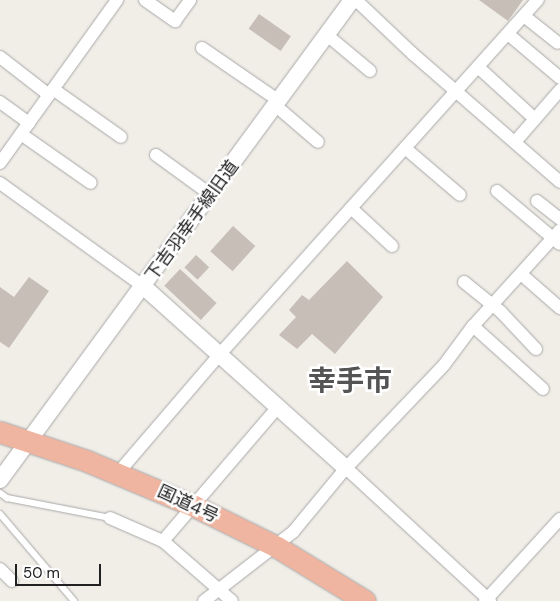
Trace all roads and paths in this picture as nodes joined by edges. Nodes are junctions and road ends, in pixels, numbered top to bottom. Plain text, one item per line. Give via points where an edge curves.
1 (145, 0) edge
2 (190, 0) edge
3 (352, 0) edge
4 (356, 0) edge
5 (538, 0) edge
6 (116, 1) edge
7 (524, 16) junction
8 (508, 34) junction
9 (327, 35) junction
10 (558, 43) dead end
11 (202, 48) dead end
12 (0, 57) edge
13 (478, 67) junction
14 (370, 71) dead end
15 (560, 78) edge
16 (457, 90) junction
17 (560, 90) edge
18 (51, 92) junction
19 (0, 102) edge
20 (277, 104) junction
21 (535, 119) junction
22 (29, 123) junction
23 (21, 134) junction
24 (121, 138) dead end
25 (318, 142) dead end
26 (515, 142) junction
27 (405, 148) junction
28 (156, 155) dead end
29 (0, 163) edge
30 (560, 182) edge
31 (0, 183) edge
32 (91, 183) dead end
33 (497, 191) dead end
34 (212, 195) junction
35 (460, 195) dead end
36 (537, 201) dead end
37 (351, 208) junction
38 (560, 219) edge
39 (558, 238) edge
40 (392, 246) dead end
41 (521, 274) junction
42 (464, 282) dead end
43 (144, 287) junction
44 (493, 306) junction
45 (560, 308) edge
46 (473, 326) junction
47 (536, 349) dead end
48 (220, 354) junction
49 (543, 389) dead end
50 (278, 407) junction
51 (0, 432) edge
52 (28, 440) junction
53 (346, 468) junction
54 (118, 473) junction
55 (0, 480) edge
56 (0, 493) edge
57 (194, 506) junction
58 (0, 514) edge
59 (110, 518) joint
60 (560, 519) edge
61 (162, 541) junction
62 (276, 547) junction
63 (0, 569) edge
64 (12, 581) dead end
65 (218, 587) junction
66 (359, 599) edge
67 (487, 600) edge
68 (74, 601) edge
69 (204, 601) edge
70 (232, 601) edge

1 - 2 street via 175,21
3 - 9 street, 下吉羽幸手線旧道
4 - 16 street
5 - 7 street
6 - 18 street
7 - 8 street
7 - 10 street
8 - 13 street
8 - 15 street
9 - 14 street
9 - 20 street, 下吉羽幸手線旧道
11 - 20 street
12 - 18 street
13 - 16 street
13 - 21 street
16 - 26 street
16 - 27 street
17 - 21 street
18 - 22 street
18 - 24 street
19 - 22 street
20 - 25 street
20 - 34 street, 下吉羽幸手線旧道
21 - 26 street
22 - 23 street
23 - 29 street
23 - 32 street
26 - 30 street
27 - 35 street
27 - 37 street
28 - 34 street
31 - 43 street
33 - 39 street
34 - 43 street, 下吉羽幸手線旧道
36 - 38 street
37 - 40 street
37 - 48 street
39 - 41 street
41 - 44 street
41 - 45 street
42 - 44 street
43 - 48 street
43 - 52 street, 下吉羽幸手線旧道
44 - 46 street
44 - 47 street via 520,329
46 - 49 street
46 - 53 street via 444,364
48 - 50 street
48 - 54 street
50 - 53 street
50 - 57 street
51 - 52 highway, 国道4号
52 - 54 highway, 国道4号
52 - 55 street, 下吉羽幸手線旧道
53 - 62 street via 294,532
53 - 67 street
54 - 57 highway, 国道4号
56 - 59 lane via 7,498
57 - 61 street
57 - 62 highway, 国道4号
58 - 68 lane
59 - 61 street
60 - 67 street
61 - 65 street
62 - 65 street
62 - 66 highway, 国道4号
63 - 64 street
65 - 69 street
65 - 70 street

